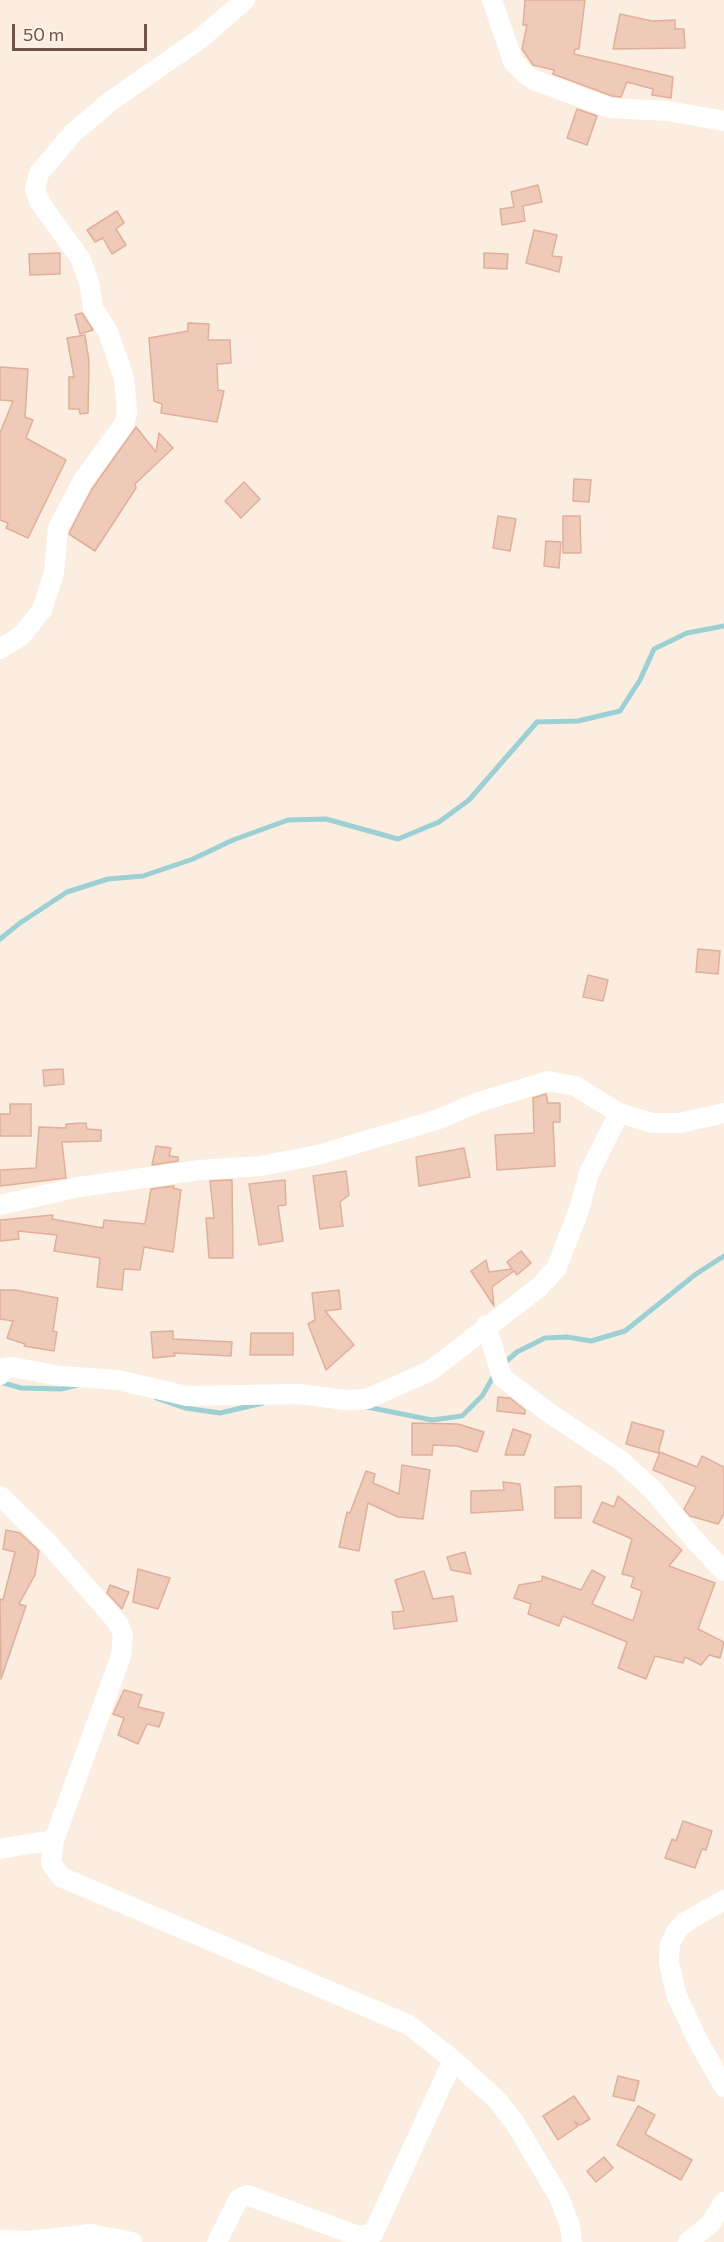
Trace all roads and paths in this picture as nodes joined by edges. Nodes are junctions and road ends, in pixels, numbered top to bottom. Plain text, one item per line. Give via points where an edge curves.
1 (245, 0) edge
2 (492, 0) edge
3 (724, 121) edge
4 (0, 649) edge
5 (619, 1113) junction
6 (724, 1113) edge
7 (0, 1205) edge
8 (486, 1325) junction
9 (0, 1374) edge
10 (0, 1496) edge
11 (724, 1571) edge
12 (54, 1840) junction
13 (0, 1849) edge
14 (724, 1900) edge
15 (453, 2060) junction
16 (724, 2087) edge
17 (724, 2202) edge
18 (0, 2240) edge
19 (132, 2242) edge
20 (217, 2242) edge
21 (572, 2242) edge
22 (688, 2242) edge

1 - 4 street via 200,39 112,100 73,133 39,173 35,190 80,258 93,308 108,332 124,378 127,411 125,423 84,479 58,528 54,573 42,610 21,636
2 - 3 street via 513,61 534,80 610,108 668,111
5 - 6 street via 652,1123 680,1123
5 - 7 street via 575,1086 548,1081 318,1155 260,1166 79,1187
5 - 8 street via 589,1173 576,1221 556,1269 538,1288
8 - 9 street via 430,1371 367,1399 299,1394 187,1396 118,1380 60,1376 12,1367 4,1368
8 - 11 street via 502,1377 620,1460
10 - 12 street via 48,1543 118,1623 123,1635 121,1656
12 - 13 street
12 - 15 street via 51,1863 61,1877 410,2025
14 - 16 street via 684,1923 676,1932 670,1944 669,1962 676,1994
15 - 20 street via 373,2234 358,2236 247,2194 238,2200
15 - 21 street via 497,2100 515,2123 559,2197
17 - 22 street via 710,2224
18 - 19 street via 91,2234

